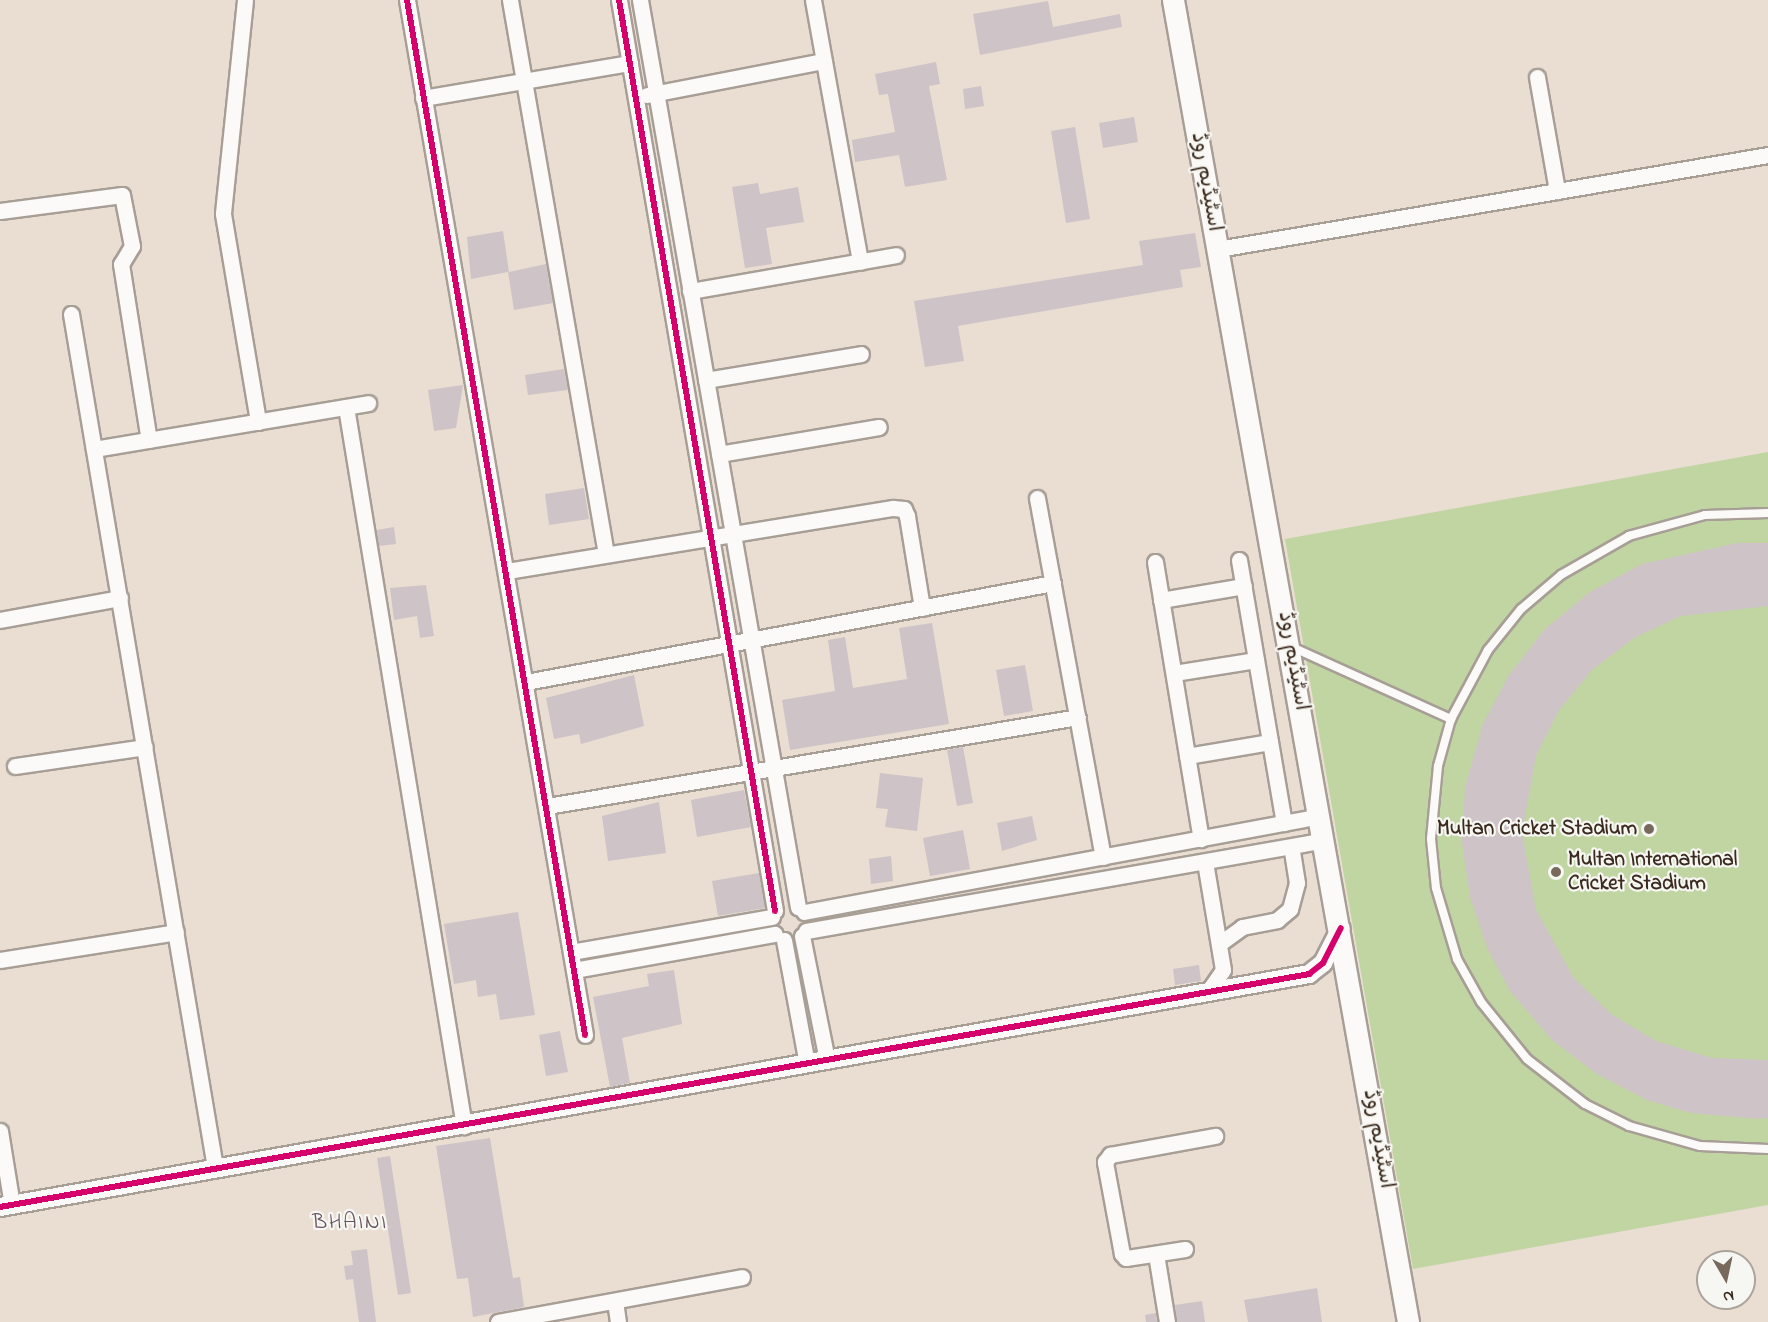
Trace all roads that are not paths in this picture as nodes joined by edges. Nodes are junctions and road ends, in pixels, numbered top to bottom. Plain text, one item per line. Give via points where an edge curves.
1 (245, 0) edge
2 (407, 0) edge
3 (510, 0) edge
4 (619, 0) edge
5 (640, 0) edge
6 (813, 0) edge
7 (1173, 0) edge
8 (824, 61) junction
9 (630, 63) junction
10 (1537, 77) dead end
11 (523, 82) junction
12 (655, 93) junction
13 (423, 98) junction
14 (636, 98) junction
15 (1768, 154) edge
16 (1557, 191) junction
17 (0, 212) edge
18 (1218, 249) junction
19 (896, 255) dead end
20 (860, 262) junction
21 (690, 291) junction
22 (71, 314) dead end
23 (861, 354) dead end
24 (706, 380) junction
25 (368, 403) dead end
26 (346, 407) junction
27 (258, 422) junction
28 (879, 427) dead end
29 (149, 440) junction
30 (94, 449) junction
31 (719, 454) junction
32 (1038, 498) dead end
33 (1768, 513) edge
34 (732, 532) junction
35 (712, 536) junction
36 (606, 554) junction
37 (1239, 560) dead end
38 (1155, 562) dead end
39 (507, 571) junction
40 (1053, 583) junction
41 (1244, 586) junction
42 (120, 598) junction
43 (1161, 600) junction
44 (922, 608) junction
45 (0, 620) edge
46 (751, 640) junction
47 (730, 645) junction
48 (1290, 646) junction
49 (1256, 660) junction
50 (1174, 673) junction
51 (526, 682) junction
52 (1078, 717) junction
53 (1451, 719) junction
54 (1270, 742) junction
55 (145, 747) junction
56 (1187, 756) junction
57 (15, 766) dead end
58 (774, 768) junction
59 (752, 773) junction
60 (547, 806) junction
61 (1320, 816) junction
62 (1284, 823) junction
63 (1201, 839) junction
64 (1324, 840) junction
65 (1291, 847) junction
66 (1103, 857) junction
67 (1205, 862) junction
68 (801, 910) junction
69 (774, 914) junction
70 (1341, 928) junction
71 (176, 932) junction
72 (804, 933) junction
73 (779, 937) junction
74 (1219, 944) junction
75 (571, 952) junction
76 (0, 960) edge
77 (574, 970) junction
78 (1207, 993) junction
79 (585, 1035) dead end
80 (828, 1060) junction
81 (807, 1064) junction
82 (464, 1126) junction
83 (0, 1131) edge
84 (1215, 1136) dead end
85 (1768, 1149) edge
86 (215, 1167) junction
87 (6, 1206) edge
88 (1185, 1249) dead end
89 (1156, 1254) junction
90 (742, 1277) dead end
91 (615, 1301) junction
92 (498, 1322) edge
93 (618, 1322) edge
94 (1167, 1322) edge
95 (1408, 1322) edge

1 - 27 street via 224,214
2 - 13 street
3 - 11 street
4 - 9 street
5 - 12 street
6 - 8 street
7 - 18 main road, اسٹیڈیم روڈ
8 - 12 street
8 - 20 street
9 - 11 street
9 - 14 street
10 - 16 street
11 - 13 street
11 - 36 street
12 - 14 street
12 - 21 street
13 - 39 street
14 - 35 street
15 - 16 street
16 - 18 street
17 - 29 street via 122,195 132,246 121,264
18 - 48 main road, اسٹیڈیم روڈ
19 - 20 street
20 - 21 street
21 - 24 street
22 - 30 street
23 - 24 street
24 - 31 street
25 - 26 street
26 - 27 street
26 - 82 street
27 - 29 street
28 - 31 street
29 - 30 street
30 - 42 street
31 - 34 street
32 - 40 street
33 - 53 lane via 1679,520 1629,536 1582,560 1540,591 1504,629 1474,672
34 - 35 street
34 - 44 street via 904,509
34 - 46 street
35 - 36 street
35 - 47 street
36 - 39 street
37 - 41 street
38 - 43 street
39 - 51 street
40 - 44 street
40 - 52 street
41 - 43 street
41 - 49 street
42 - 45 street
42 - 55 street
43 - 50 street
44 - 46 street
46 - 47 street
46 - 58 street
47 - 51 street
47 - 59 street
48 - 53 lane
48 - 61 main road, اسٹیڈیم روڈ
49 - 50 street
49 - 54 street
50 - 56 street
51 - 60 street
52 - 58 street
52 - 66 street
53 - 85 lane via 1431,815 1436,888 1458,959 1495,1022 1545,1076 1614,1119 1700,1146
54 - 56 street
54 - 62 street
55 - 57 street
55 - 71 street
56 - 63 street
58 - 59 street
58 - 68 street
59 - 60 street
59 - 69 street
60 - 75 street
61 - 62 street
61 - 64 main road, اسٹیڈیم روڈ
62 - 63 street
63 - 66 street
64 - 65 street
64 - 70 main road, اسٹیڈیم روڈ
65 - 67 street
65 - 74 street via 1297,883 1290,909 1277,920 1242,927
66 - 68 street
67 - 72 street
67 - 74 street
68 - 69 street
68 - 72 street
69 - 73 street
69 - 75 street
70 - 78 street via 1323,963 1309,974
70 - 95 main road, اسٹیڈیم روڈ
71 - 76 street
71 - 86 street
72 - 73 street
72 - 80 street
73 - 77 street
73 - 81 street
74 - 78 street via 1222,970
75 - 77 street
77 - 79 street
78 - 80 street
80 - 81 street
81 - 82 street
82 - 86 street
83 - 87 street
84 - 89 street via 1110,1155 1105,1162 1122,1254
86 - 87 street
88 - 89 street
89 - 94 street
90 - 91 street
91 - 92 street
91 - 93 street

